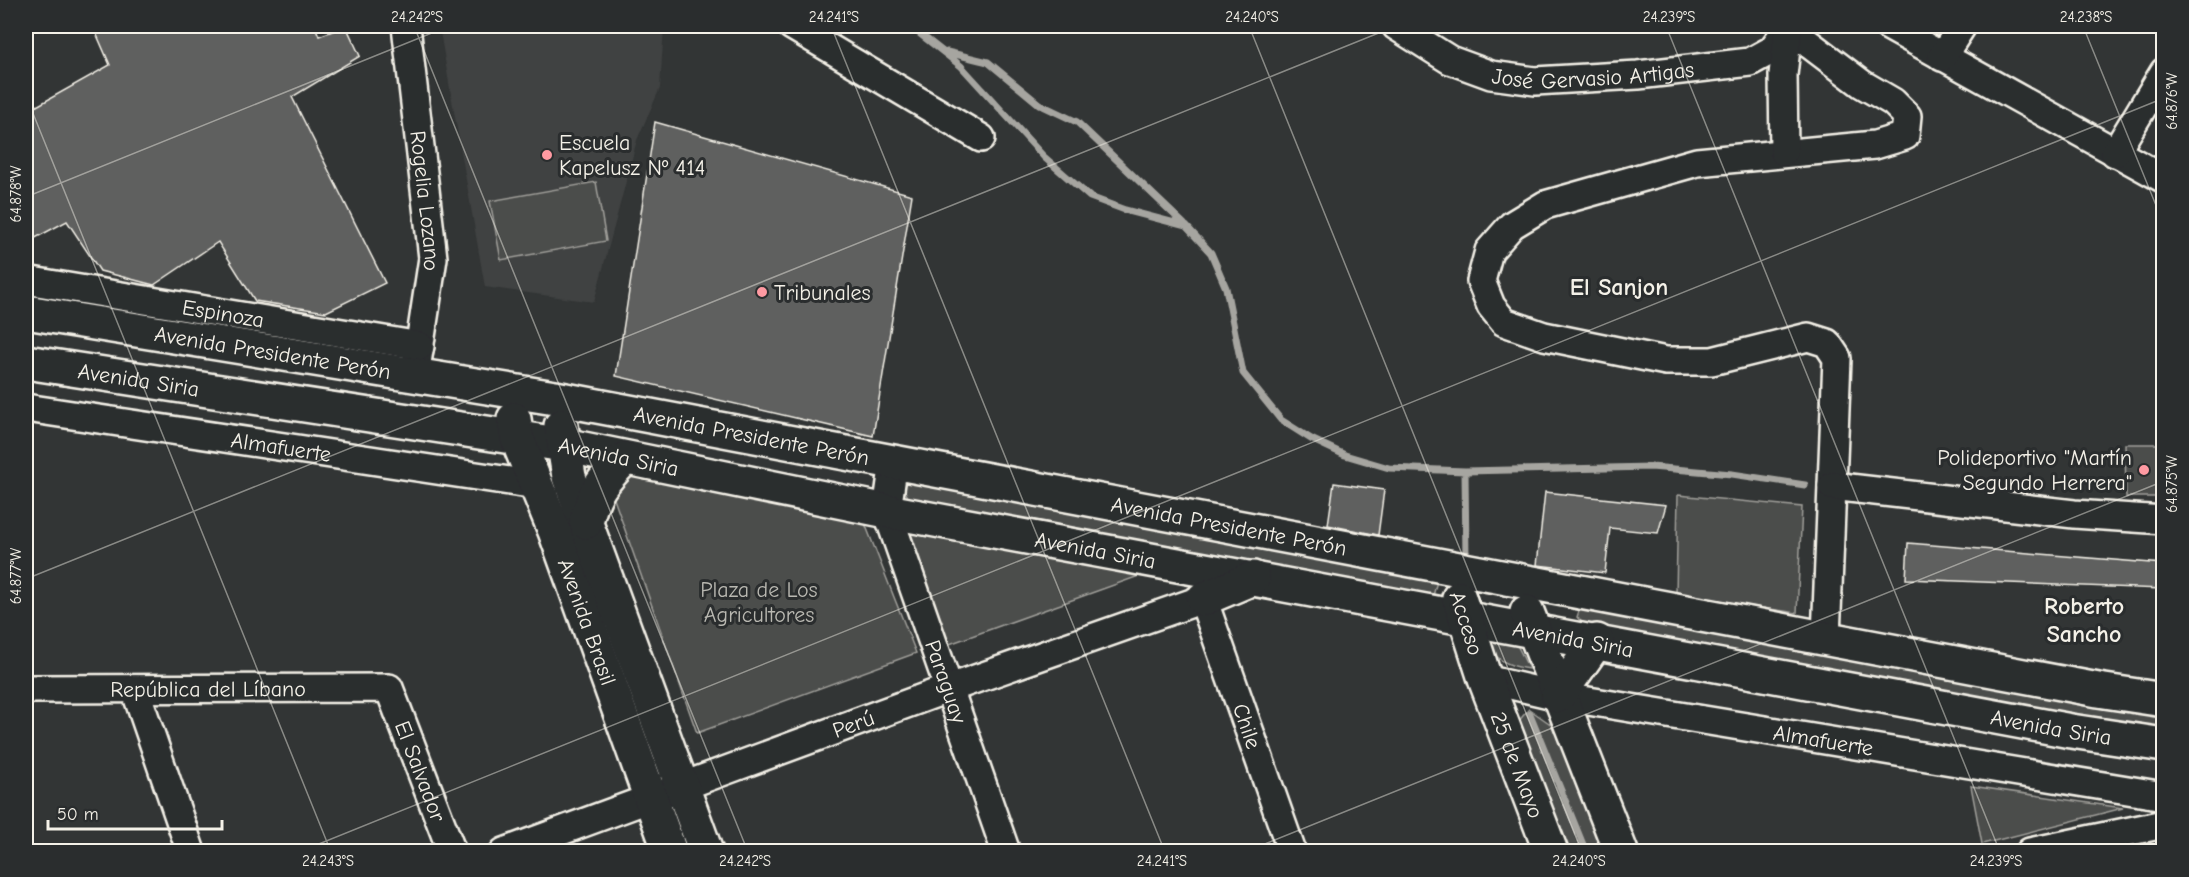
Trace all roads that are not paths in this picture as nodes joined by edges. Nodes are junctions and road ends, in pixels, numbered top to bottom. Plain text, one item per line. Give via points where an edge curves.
1 (406, 26) edge
2 (792, 26) edge
3 (1888, 26) edge
4 (1962, 26) edge
5 (1402, 27) edge
6 (1788, 27) edge
7 (1942, 57) junction
8 (2163, 72) edge
9 (981, 138) dead end
10 (1784, 152) junction
11 (2115, 153) junction
12 (2163, 179) edge
13 (26, 280) edge
14 (26, 312) edge
15 (418, 361) junction
16 (26, 362) edge
17 (509, 390) junction
18 (555, 398) junction
19 (26, 408) edge
20 (517, 438) junction
21 (564, 445) junction
22 (624, 459) junction
23 (894, 461) junction
24 (536, 485) junction
25 (1832, 486) junction
26 (887, 511) junction
27 (2163, 520) edge
28 (586, 522) junction
29 (1463, 570) junction
30 (1253, 578) junction
31 (1516, 579) junction
32 (1203, 600) junction
33 (1465, 617) junction
34 (1533, 629) junction
35 (1826, 638) junction
36 (1597, 642) junction
37 (1485, 679) junction
38 (389, 688) joint
39 (26, 689) edge
40 (135, 689) junction
41 (947, 689) junction
42 (1558, 696) junction
43 (2163, 700) edge
44 (2163, 745) edge
45 (683, 787) junction
46 (2163, 796) edge
47 (651, 799) junction
48 (2163, 824) edge
49 (191, 852) edge
50 (452, 852) edge
51 (504, 852) edge
52 (670, 852) edge
53 (706, 852) edge
54 (1006, 852) edge
55 (1292, 852) edge
56 (1551, 852) edge
57 (1621, 852) edge
58 (2030, 852) edge

1 - 15 street, Rogelia Lozano via 433,258
2 - 9 street
3 - 7 street
4 - 7 street
5 - 6 street, José Gervasio Artigas via 1450,60 1491,75 1535,81 1638,75 1750,62 1772,50
6 - 10 street via 1783,75
6 - 10 street via 1907,116 1905,136 1875,145
7 - 11 street
8 - 11 street
10 - 25 street via 1697,162 1545,205 1512,225 1489,252 1480,281 1491,306 1504,322 1544,336 1666,361 1712,362 1808,337 1827,343 1837,358
11 - 12 street
13 - 15 street, Espinoza
14 - 15 main road, Avenida Presidente Perón
15 - 17 main road, Avenida Presidente Perón
16 - 20 main road, Avenida Siria
17 - 18 main road, Avenida Presidente Perón
17 - 20 main road, Avenida Brasil
18 - 21 main road, Avenida Brasil
18 - 23 main road, Avenida Presidente Perón
19 - 24 street, Almafuerte
20 - 21 main road, Avenida Siria
20 - 24 main road, Avenida Brasil
21 - 22 main road, Avenida Siria
21 - 28 main road, Avenida Brasil via 569,477
22 - 26 main road, Avenida Siria
22 - 28 main road via 600,484
23 - 26 street
23 - 29 main road, Avenida Presidente Perón
24 - 47 main road, Avenida Brasil
25 - 27 street via 2074,514
25 - 35 street
26 - 30 main road, Avenida Siria
26 - 41 street, Paraguay
28 - 45 main road, Avenida Brasil
29 - 31 main road, Avenida Siria
29 - 33 main road, Acceso
30 - 32 main road
30 - 33 main road, Avenida Siria
31 - 34 main road
31 - 35 main road, Avenida Siria
32 - 41 street, Perú
32 - 55 street, Chile
33 - 34 main road, Avenida Siria
33 - 37 main road, Acceso
34 - 36 main road, Avenida Siria
34 - 42 main road
35 - 43 main road, Avenida Siria
36 - 42 main road
36 - 44 main road, Avenida Siria
37 - 42 street, Almafuerte
37 - 56 main road, 25 de Mayo
38 - 40 street, República del Líbano
38 - 50 street, El Salvador
39 - 40 street, República del Líbano
40 - 49 street
41 - 45 street, Perú
41 - 54 street, Paraguay
42 - 46 street, Almafuerte
42 - 57 main road
45 - 47 street, Perú
45 - 53 main road, Avenida Brasil
47 - 51 street, Perú
47 - 52 main road, Avenida Brasil
48 - 58 street

